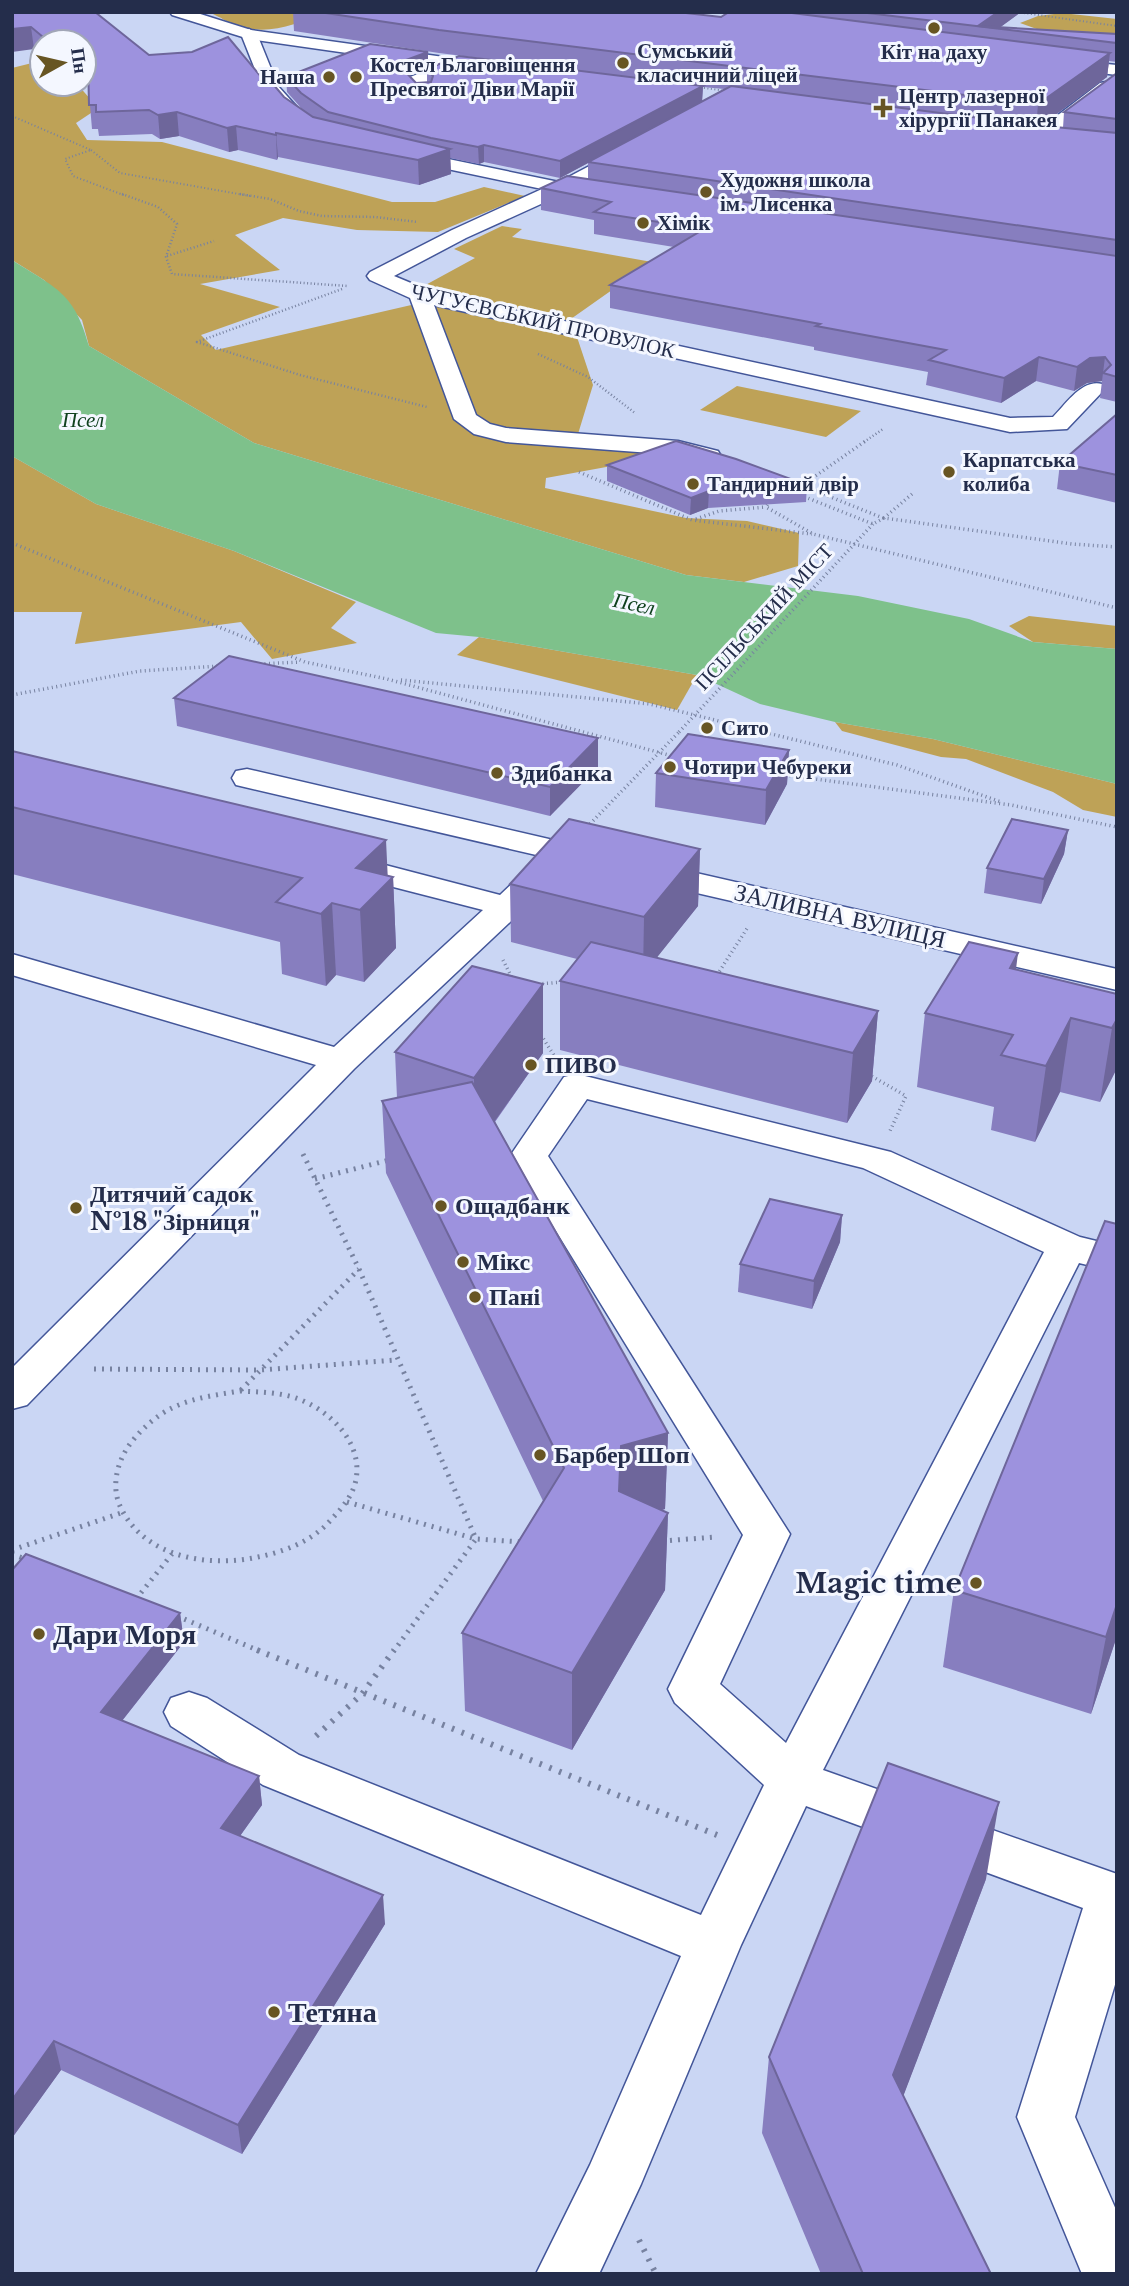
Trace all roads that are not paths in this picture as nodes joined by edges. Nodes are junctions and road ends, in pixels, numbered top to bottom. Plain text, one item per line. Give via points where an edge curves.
1 (177, 12) edge
2 (249, 34) junction
3 (1038, 62) edge
4 (456, 64) junction
5 (1117, 70) edge
6 (506, 71) edge
7 (1117, 79) edge
8 (1075, 88) edge
9 (1109, 91) edge
10 (424, 92) edge
11 (313, 129) edge
12 (655, 136) edge
13 (1064, 142) edge
14 (377, 149) edge
15 (561, 188) junction
16 (598, 194) edge
17 (420, 296) junction
18 (1094, 389) dead end
19 (724, 461) edge
20 (247, 778) dead end
21 (564, 853) junction
22 (318, 858) edge
23 (496, 915) junction
24 (12, 964) edge
25 (1117, 980) edge
26 (341, 1061) junction
27 (1067, 1247) junction
28 (1117, 1259) edge
29 (25, 1381) edge
30 (189, 1712) dead end
31 (792, 1780) junction
32 (1115, 1892) edge
33 (714, 1945) junction
34 (567, 2274) edge
35 (1113, 2274) edge

1 - 2 street
2 - 4 street
2 - 11 street via 271,87 294,116
3 - 5 street
4 - 6 street
4 - 10 street via 411,83
7 - 9 street
8 - 9 street
9 - 13 street via 1031,138
12 - 15 street, ЧУГУЄВСЬКИЙ ПРОВУЛОК
14 - 15 street
15 - 16 street
15 - 17 street, ЧУГУЄВСЬКИЙ ПРОВУЛОК via 377,276
17 - 18 street, ЧУГУЄВСЬКИЙ ПРОВУЛОК via 1010,425 1059,424
17 - 19 street via 466,419 482,429 506,435 678,448
20 - 21 street, ЗАЛИВНА ВУЛИЦЯ
21 - 23 street
21 - 25 street, ЗАЛИВНА ВУЛИЦЯ
22 - 23 street
23 - 26 street
24 - 26 street
26 - 29 street
27 - 28 street
27 - 31 street
27 - 31 street via 877,1160 577,1085 529,1156 767,1534 693,1689
30 - 33 street via 281,1770
31 - 32 street
31 - 33 street
32 - 35 street via 1046,2117
33 - 34 street

